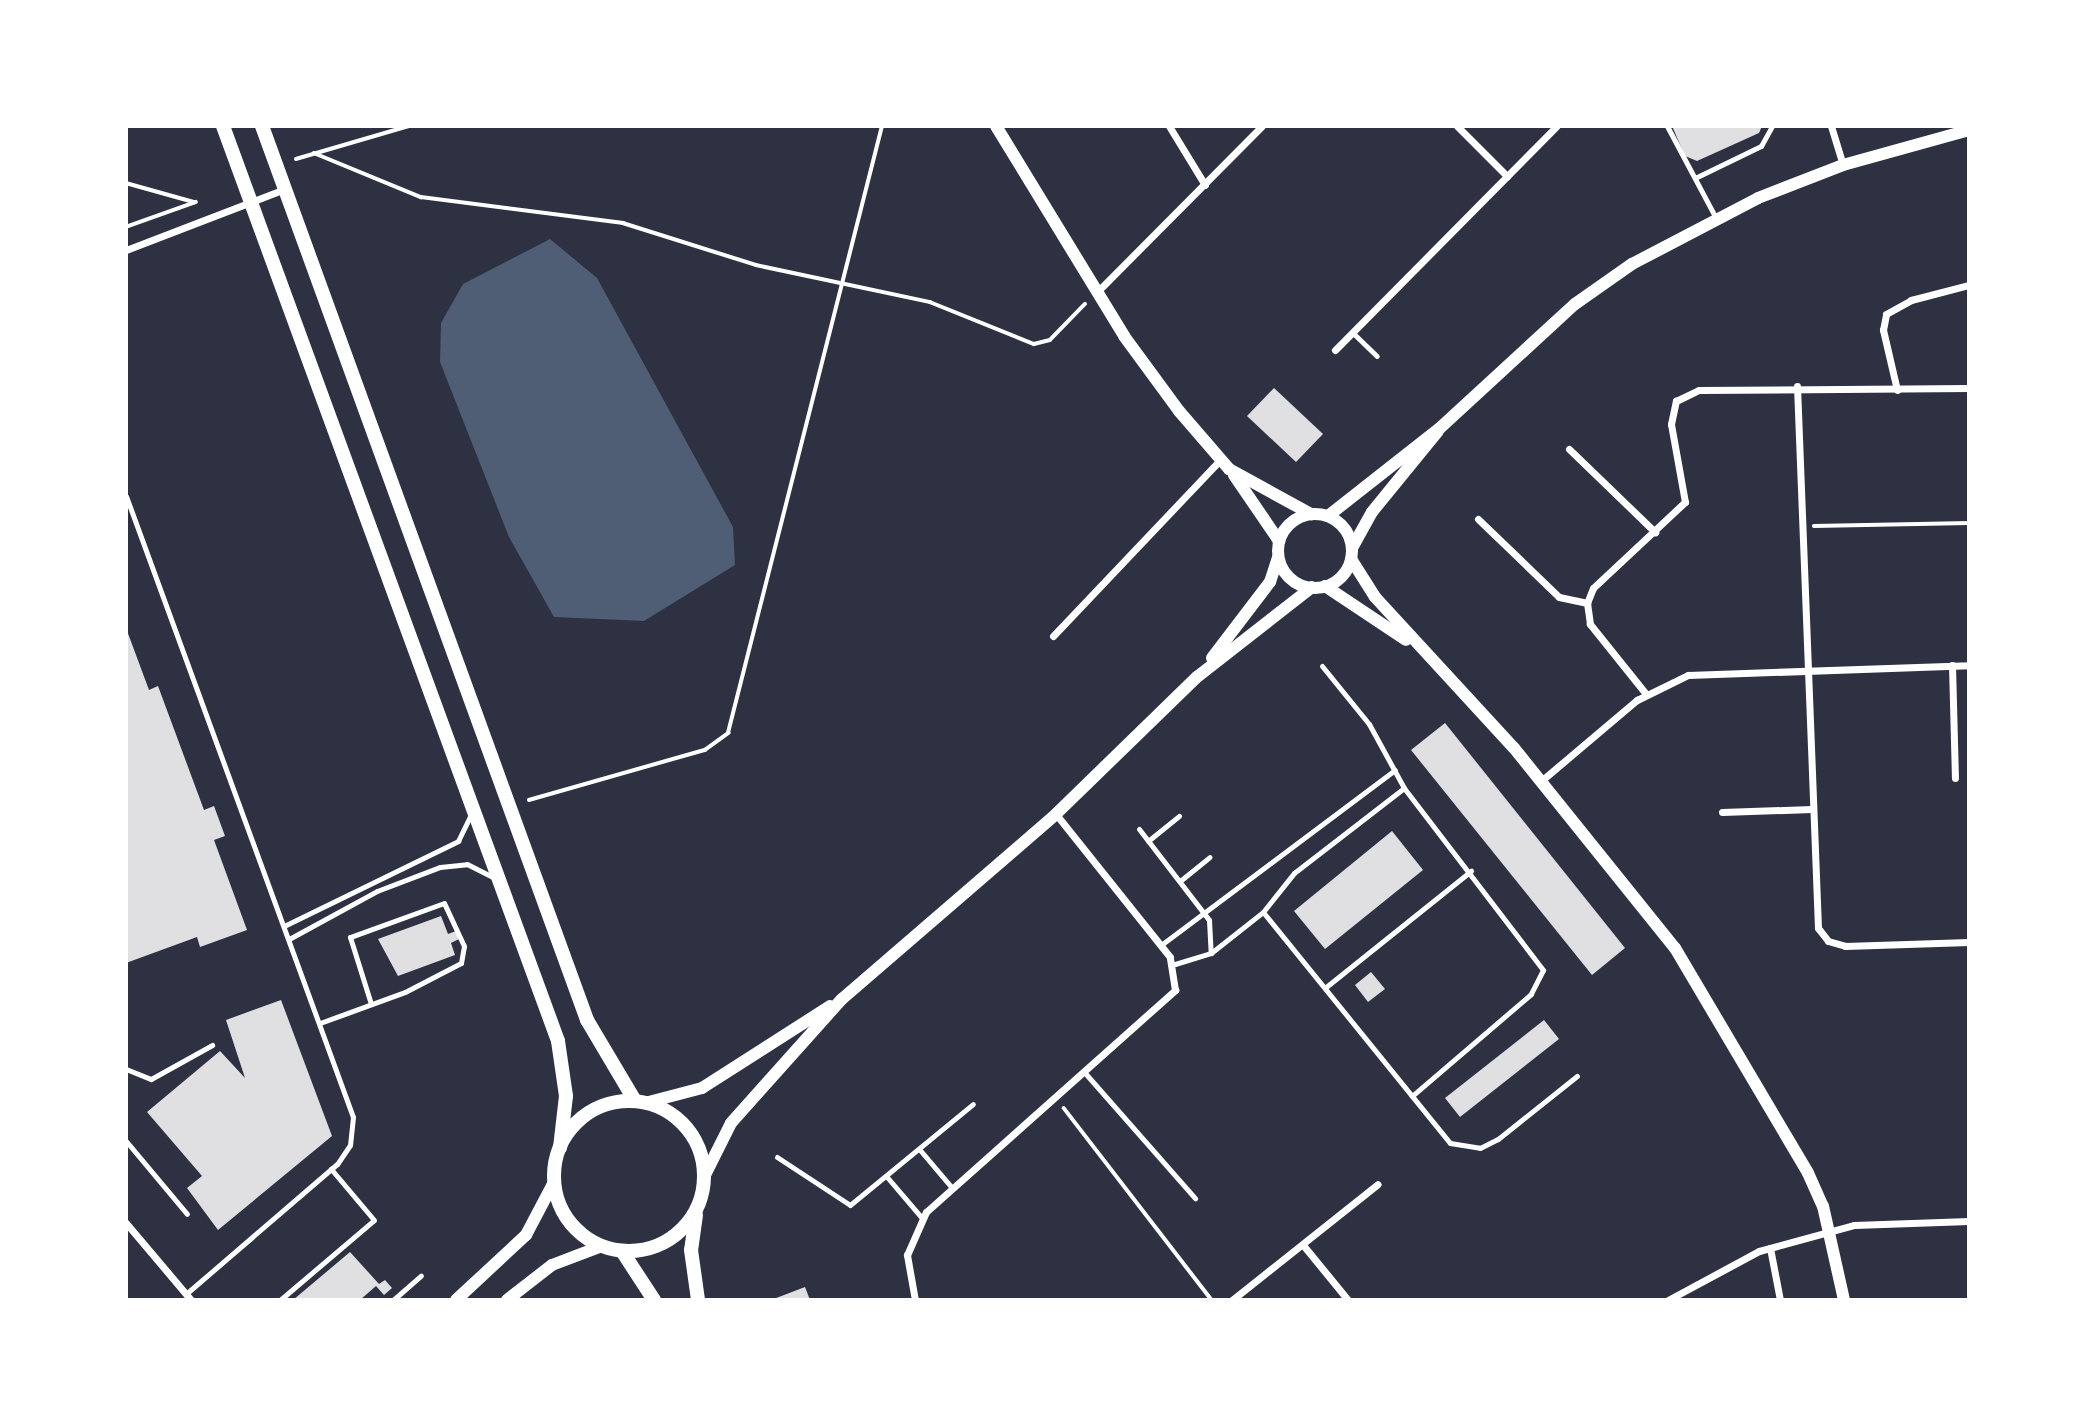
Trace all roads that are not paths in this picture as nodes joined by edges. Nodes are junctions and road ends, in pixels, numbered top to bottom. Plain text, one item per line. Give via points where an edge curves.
1 (223, 126) edge
2 (262, 126) edge
3 (996, 126) edge
4 (1169, 126) edge
5 (1262, 126) edge
6 (1457, 126) edge
7 (1557, 126) edge
8 (1667, 126) edge
9 (1772, 126) edge
10 (1831, 126) edge
11 (1969, 130) edge
12 (1843, 165) junction
13 (1507, 176) junction
14 (1697, 177) junction
15 (1205, 185) junction
16 (285, 189) junction
17 (252, 202) junction
18 (1716, 218) junction
19 (126, 250) edge
20 (1969, 285) edge
21 (1096, 292) junction
22 (1353, 333) junction
23 (1335, 351) dead end
24 (1377, 356) dead end
25 (1797, 386) junction
26 (1969, 388) edge
27 (1897, 390) junction
28 (1440, 428) junction
29 (1569, 449) dead end
30 (1225, 465) junction
31 (126, 496) edge
32 (1311, 514) junction
33 (1328, 516) junction
34 (1478, 519) dead end
35 (1655, 532) junction
36 (1279, 547) junction
37 (1351, 554) junction
38 (1319, 587) junction
39 (1587, 603) junction
40 (1053, 636) dead end
41 (1418, 648) junction
42 (1969, 665) edge
43 (1322, 666) dead end
44 (1952, 666) junction
45 (1807, 671) junction
46 (1197, 677) junction
47 (1646, 694) junction
48 (1395, 770) junction
49 (1955, 778) dead end
50 (1541, 781) junction
51 (1404, 788) junction
52 (471, 802) junction
53 (1812, 809) junction
54 (1722, 812) dead end
55 (1056, 814) junction
56 (1179, 816) dead end
57 (1139, 829) dead end
58 (1149, 841) junction
59 (1210, 858) dead end
60 (1471, 872) junction
61 (1180, 881) junction
62 (501, 882) junction
63 (1263, 912) junction
64 (1205, 914) junction
65 (284, 926) junction
66 (289, 939) junction
67 (1969, 942) edge
68 (1161, 945) junction
69 (1211, 953) junction
70 (1175, 964) junction
71 (1326, 987) junction
72 (842, 999) junction
73 (371, 1004) junction
74 (320, 1023) junction
75 (212, 1045) dead end
76 (126, 1069) edge
77 (1085, 1073) junction
78 (1577, 1076) dead end
79 (1412, 1096) junction
80 (640, 1102) junction
81 (973, 1104) dead end
82 (126, 1141) edge
83 (560, 1148) junction
84 (920, 1150) junction
85 (777, 1157) dead end
86 (331, 1169) junction
87 (704, 1177) junction
88 (887, 1177) junction
89 (554, 1182) junction
90 (1378, 1184) dead end
91 (953, 1189) junction
92 (1195, 1198) dead end
93 (697, 1209) junction
94 (187, 1214) dead end
95 (922, 1218) junction
96 (1969, 1221) edge
97 (126, 1223) edge
98 (1830, 1233) junction
99 (1303, 1245) junction
100 (602, 1246) junction
101 (1770, 1248) junction
102 (622, 1251) junction
103 (421, 1276) dead end
104 (188, 1297) edge
105 (280, 1300) edge
106 (393, 1300) edge
107 (456, 1300) edge
108 (506, 1300) edge
109 (654, 1300) edge
110 (698, 1300) edge
111 (915, 1300) edge
112 (1232, 1300) edge
113 (1348, 1300) edge
114 (1668, 1300) edge
115 (1780, 1300) edge
116 (1844, 1300) edge

1 - 17 main road
2 - 16 main road
3 - 21 street
4 - 15 street
5 - 15 street
6 - 13 street
7 - 13 street
8 - 14 lane
9 - 14 lane via 1762,146
10 - 12 street
11 - 12 street
12 - 18 street
13 - 22 street
14 - 18 lane
15 - 21 street
16 - 17 street
16 - 80 main road via 587,1020
17 - 19 street
17 - 52 main road
18 - 28 street via 1575,304
20 - 27 street via 1911,300 1886,314 1882,331
21 - 30 street via 1149,373
22 - 23 street
22 - 24 lane
25 - 27 street
25 - 35 street via 1699,390 1676,401 1671,424 1686,494 1682,508
25 - 45 street
26 - 27 street
28 - 33 street
28 - 37 street via 1372,512
29 - 35 street
30 - 32 street
30 - 36 street
30 - 40 street
31 - 65 lane
32 - 33 street
32 - 36 street via 1291,523
33 - 37 street via 1345,529
34 - 39 street via 1559,597
35 - 39 street via 1593,588
36 - 38 street via 1289,577
36 - 46 street via 1270,582
37 - 38 street
37 - 41 street
38 - 41 street
38 - 46 street
39 - 47 street via 1590,624
41 - 50 street
42 - 44 street
43 - 48 lane
44 - 45 street
44 - 49 street
45 - 47 street via 1688,676
45 - 53 street
46 - 55 street
47 - 50 street
48 - 51 lane
48 - 64 lane
50 - 98 street via 1675,948 1781,1123
51 - 60 lane
51 - 63 lane via 1294,873
52 - 62 main road
52 - 65 lane via 468,827 458,841
53 - 54 street
53 - 67 street via 1816,919 1828,941 1845,946
55 - 68 street
55 - 72 street
56 - 58 lane
57 - 58 lane
58 - 61 lane
59 - 61 lane
60 - 71 lane
60 - 79 lane via 1540,960 1541,977 1531,994
61 - 64 lane
62 - 66 lane via 467,864 440,867 377,891
62 - 83 main road via 558,1041 566,1096
63 - 69 lane
63 - 71 lane
64 - 68 lane
64 - 69 lane
65 - 66 lane
66 - 74 lane
68 - 70 street
69 - 70 lane
70 - 77 street via 1178,979 1171,998
71 - 79 lane
72 - 80 street via 702,1088
72 - 87 street via 731,1123
73 - 73 lane via 350,937 444,903 464,946 461,963
73 - 74 lane
74 - 86 lane via 354,1117 350,1145
75 - 76 lane via 151,1079
77 - 91 street
77 - 92 lane
78 - 79 lane via 1479,1148 1450,1143
80 - 83 main road via 608,1104 584,1116
80 - 87 main road via 687,1130
81 - 84 lane
82 - 94 lane
83 - 89 main road
84 - 88 lane
84 - 91 lane
85 - 88 lane via 850,1205
86 - 104 lane
86 - 105 lane via 374,1220
87 - 93 main road
88 - 95 lane
89 - 100 main road via 569,1221
89 - 107 street via 521,1241
90 - 99 street
91 - 95 street
93 - 102 main road via 666,1242
93 - 110 main road via 691,1250
95 - 111 street via 906,1255
96 - 98 street via 1854,1225
97 - 104 street
98 - 101 street
98 - 116 street
99 - 112 street
99 - 113 street
100 - 102 main road
100 - 108 street via 552,1265
101 - 114 street
101 - 115 street
102 - 109 main road
103 - 106 lane

